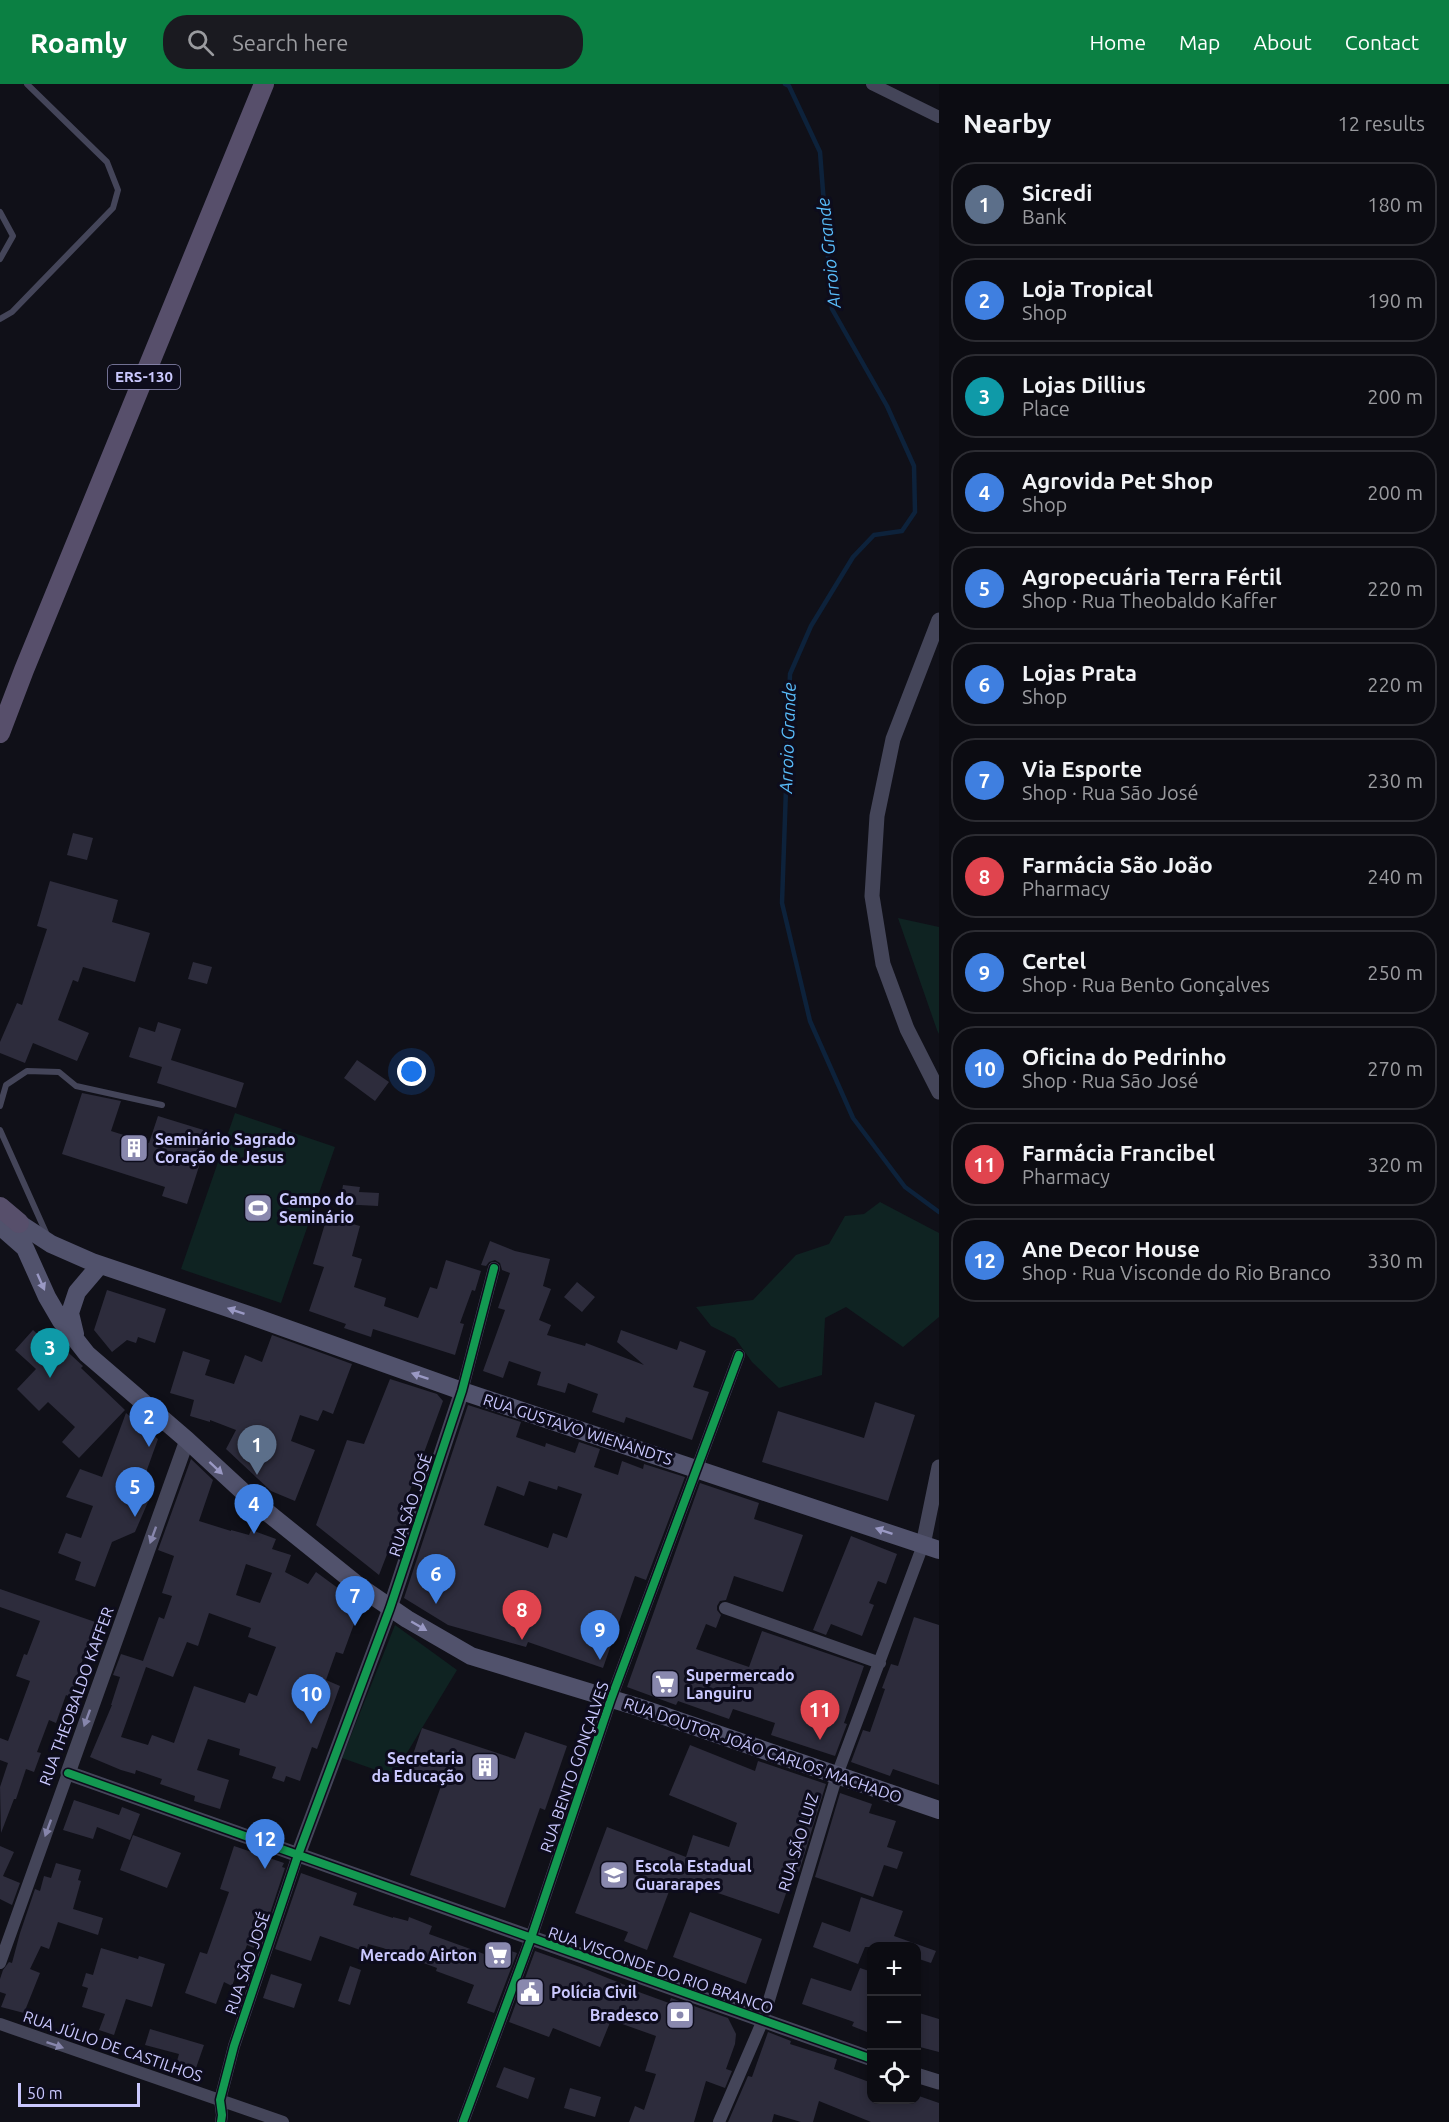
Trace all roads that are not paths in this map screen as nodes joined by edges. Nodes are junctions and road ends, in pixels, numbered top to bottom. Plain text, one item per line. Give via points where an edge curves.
1 (27, 84) edge
2 (264, 84) edge
3 (872, 84) edge
4 (939, 117) edge
5 (0, 212) edge
6 (0, 259) edge
7 (0, 319) edge
8 (939, 620) edge
9 (24, 670) junction
10 (0, 717) edge
11 (0, 733) edge
12 (939, 1092) edge
13 (162, 1105) dead end
14 (0, 1106) edge
15 (0, 1130) edge
16 (0, 1209) edge
17 (10, 1228) edge
18 (51, 1244) junction
19 (100, 1264) junction
20 (495, 1268) dead end
21 (76, 1341) junction
22 (739, 1355) dead end
23 (462, 1390) junction
24 (187, 1440) junction
25 (939, 1467) edge
26 (697, 1469) junction
27 (931, 1547) edge
28 (390, 1608) junction
29 (724, 1608) dead end
30 (880, 1663) junction
31 (611, 1699) junction
32 (68, 1773) junction
33 (837, 1775) junction
34 (939, 1810) edge
35 (298, 1855) junction
36 (531, 1938) junction
37 (0, 1963) edge
38 (763, 2020) junction
39 (0, 2025) edge
40 (867, 2057) edge
41 (921, 2076) edge
42 (939, 2082) edge
43 (220, 2100) junction
44 (221, 2122) edge
45 (283, 2122) edge
46 (463, 2122) edge
47 (719, 2122) edge

1 - 7 lane via 107,162 118,190 113,208 12,312
2 - 9 main road, ERS-130
3 - 4 street
5 - 6 lane via 14,236
8 - 12 street via 893,739 878,816 872,896 884,964 907,1029
9 - 10 main road, ERS-130
9 - 11 main road, ERS-130
13 - 14 lane via 76,1086 58,1072 27,1071 6,1085
15 - 18 lane
16 - 17 main road
17 - 18 main road, RUA GUSTAVO WIENANDTS
17 -> 21 main road, RUA DOUTOR JOÃO CARLOS MACHADO
18 - 19 main road, RUA GUSTAVO WIENANDTS
19 - 21 main road via 77,1292 70,1313
23 -> 19 main road, RUA GUSTAVO WIENANDTS
20 - 23 street, RUA SÃO JOSÉ
21 - 24 main road, RUA DOUTOR JOÃO CARLOS MACHADO
22 - 26 street, RUA BENTO GONÇALVES
23 - 26 main road, RUA GUSTAVO WIENANDTS
23 - 28 street, RUA SÃO JOSÉ
24 -> 28 main road, RUA DOUTOR JOÃO CARLOS MACHADO via 252,1500
24 -> 32 street, RUA THEOBALDO KAFFER
25 - 27 street, RUA SÃO LUIZ
27 -> 26 main road, RUA GUSTAVO WIENANDTS
26 - 31 street, RUA BENTO GONÇALVES
27 - 30 street, RUA SÃO LUIZ
28 -> 31 main road, RUA DOUTOR JOÃO CARLOS MACHADO via 471,1656
28 - 35 street, RUA SÃO JOSÉ
29 - 30 street
30 - 33 street, RUA SÃO LUIZ
31 - 33 main road, RUA DOUTOR JOÃO CARLOS MACHADO
31 - 36 street, RUA BENTO GONÇALVES
32 - 35 street, RUA VISCONDE DO RIO BRANCO
32 -> 37 street, RUA THEOBALDO KAFFER
33 - 34 main road, RUA DOUTOR JOÃO CARLOS MACHADO
33 - 38 street, RUA SÃO LUIZ
35 - 36 street, RUA VISCONDE DO RIO BRANCO
35 - 43 street, RUA SÃO JOSÉ via 234,2046
36 - 38 street, RUA VISCONDE DO RIO BRANCO
36 - 46 street, RUA BENTO GONÇALVES
38 - 40 street, RUA VISCONDE DO RIO BRANCO
38 - 47 street, RUA SÃO LUIZ
39 -> 43 street, RUA JÚLIO DE CASTILHOS
41 - 42 street
43 - 44 street, RUA SÃO JOSÉ
43 - 45 street, RUA JÚLIO DE CASTILHOS

